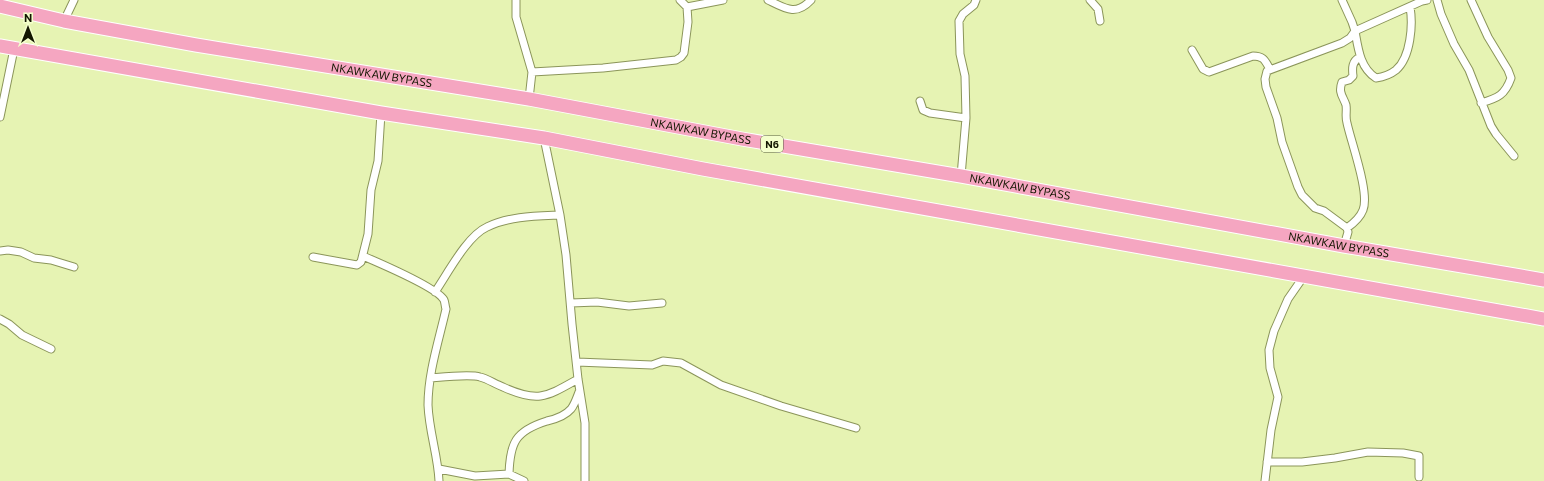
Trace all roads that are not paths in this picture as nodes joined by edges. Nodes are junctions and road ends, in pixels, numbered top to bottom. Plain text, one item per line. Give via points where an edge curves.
1 (74, 0) edge
2 (516, 0) edge
3 (680, 0) edge
4 (723, 0) edge
5 (768, 0) edge
6 (812, 0) edge
7 (976, 0) edge
8 (1090, 0) edge
9 (1342, 0) edge
10 (1427, 0) edge
11 (1437, 0) edge
12 (1471, 0) edge
13 (0, 6) edge
14 (1410, 6) junction
15 (687, 7) junction
16 (64, 21) junction
17 (1100, 21) dead end
18 (1355, 31) junction
19 (0, 46) edge
20 (14, 49) junction
21 (1192, 50) dead end
22 (1360, 57) junction
23 (1270, 69) junction
24 (532, 72) junction
25 (529, 99) junction
26 (920, 101) dead end
27 (1481, 103) junction
28 (382, 114) junction
29 (0, 117) edge
30 (966, 118) junction
31 (544, 138) junction
32 (1514, 156) dead end
33 (961, 176) junction
34 (560, 215) junction
35 (1347, 228) junction
36 (1344, 246) junction
37 (0, 251) edge
38 (363, 256) junction
39 (313, 257) dead end
40 (74, 267) dead end
41 (1304, 276) junction
42 (1544, 280) edge
43 (435, 292) junction
44 (662, 303) dead end
45 (571, 304) junction
46 (0, 319) edge
47 (1544, 319) edge
48 (51, 349) dead end
49 (577, 362) junction
50 (431, 378) junction
51 (578, 379) junction
52 (580, 392) junction
53 (856, 428) dead end
54 (1267, 462) junction
55 (439, 469) junction
56 (509, 474) junction
57 (1419, 477) dead end
58 (439, 481) edge
59 (524, 481) edge
60 (584, 481) edge
61 (1265, 481) edge

1 - 16 street
2 - 24 street via 516,17
3 - 15 street
4 - 15 street
5 - 6 street via 788,10 799,9
7 - 30 street via 959,21 960,54 965,76
8 - 17 street via 1098,9
9 - 18 street
10 - 14 street
11 - 27 street
12 - 27 street via 1511,78 1507,89 1500,96
13 - 16 highway, NKAWKAW BYPASS / N6
14 - 18 street
14 - 22 street via 1410,40 1403,61 1396,70 1384,77 1376,78 1369,74
15 - 24 street via 684,53 676,60
16 - 25 highway, NKAWKAW BYPASS / N6
18 - 22 street
18 - 23 street via 1342,43
19 - 20 highway
20 - 28 highway
20 - 29 street
21 - 23 street via 1203,69 1208,72 1253,56 1260,56
22 - 35 street via 1353,64 1353,76 1342,82 1341,86 1341,98 1346,105 1347,123 1364,191 1363,209 1356,222
23 - 35 street via 1265,74 1266,87 1298,187 1315,208 1324,211
24 - 25 street
25 - 33 highway, NKAWKAW BYPASS / N6 via 742,139
26 - 30 street via 924,110 930,113
27 - 32 street via 1496,134
28 - 31 highway
28 - 38 street via 378,161 371,190 368,234
30 - 33 street
31 - 34 street
31 - 41 highway via 719,172
33 - 36 highway, NKAWKAW BYPASS / N6
34 - 43 street via 530,216 487,227 472,238
34 - 45 street
35 - 36 street
36 - 42 highway, NKAWKAW BYPASS / N6
37 - 40 street via 21,252 34,258
38 - 39 street via 357,265
38 - 43 street
41 - 47 highway
41 - 54 street via 1288,299 1268,350 1278,397
43 - 50 street via 444,299 446,309
44 - 45 street via 629,306 597,302
45 - 49 street
46 - 48 street via 22,336
49 - 51 street
49 - 53 street via 652,365 663,361 681,363 728,388
50 - 51 street via 480,377 528,397 542,396 559,390
50 - 55 street via 428,405 433,446
51 - 52 street
52 - 56 street via 572,408 563,416 537,424 519,435 512,446
52 - 60 street via 585,423
54 - 57 street via 1302,462 1368,452 1403,453 1419,456
54 - 61 street
55 - 56 street via 475,476
55 - 58 street
56 - 59 street

